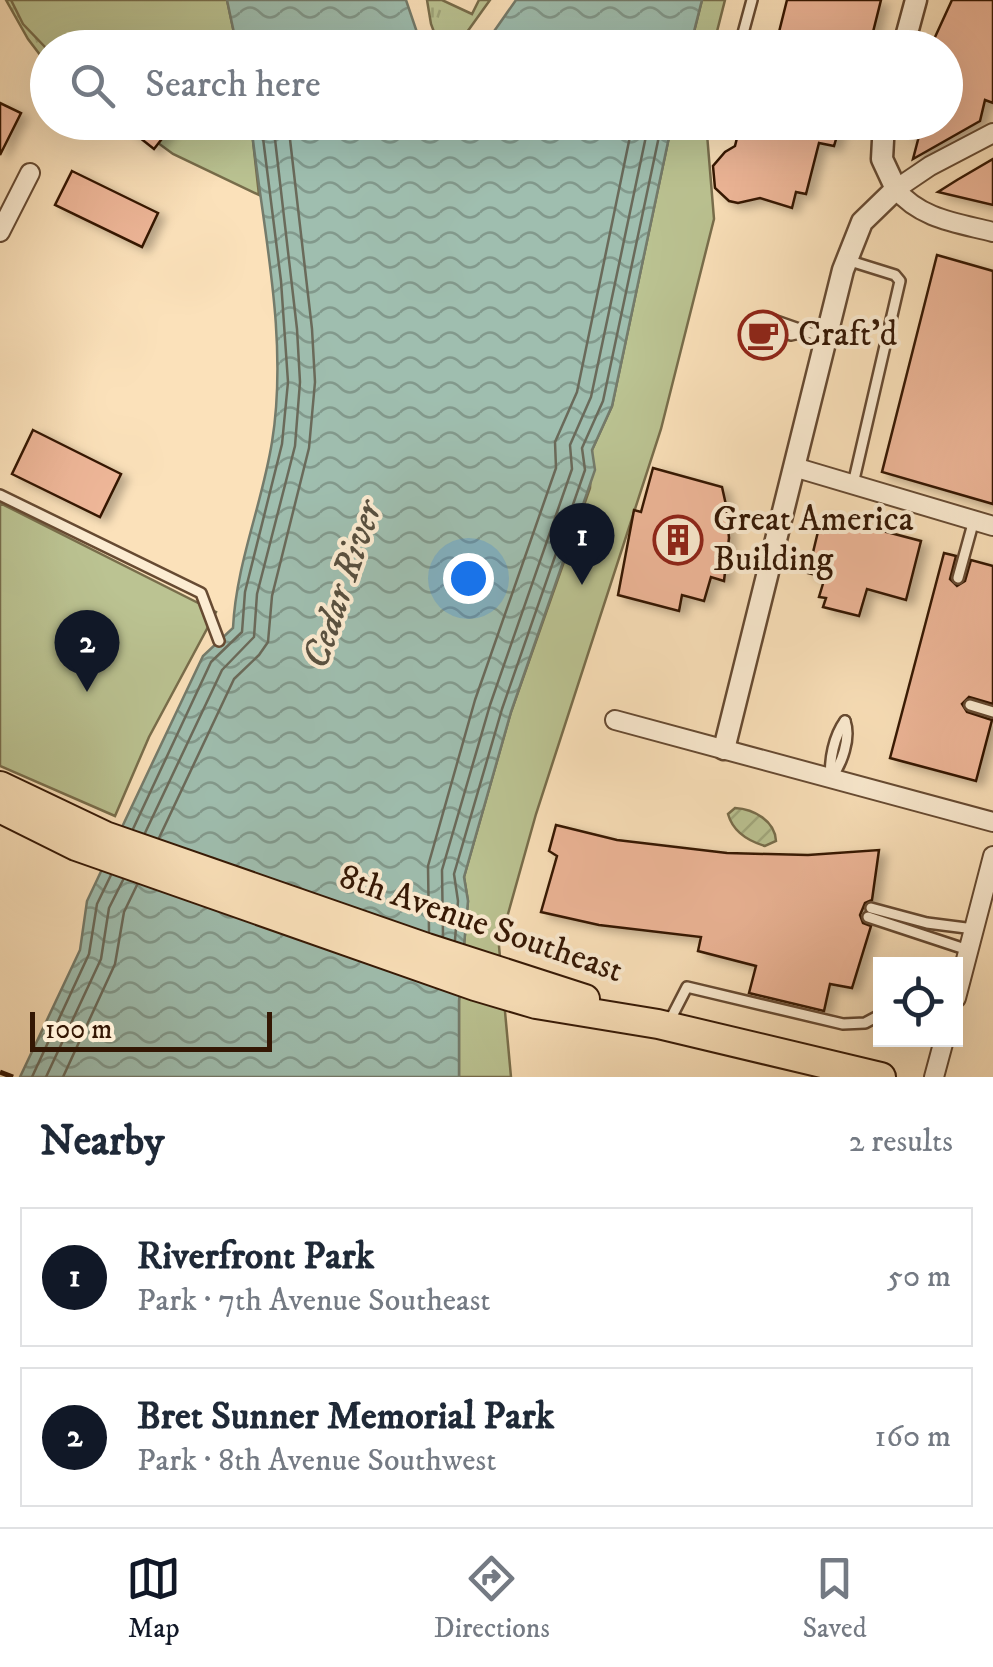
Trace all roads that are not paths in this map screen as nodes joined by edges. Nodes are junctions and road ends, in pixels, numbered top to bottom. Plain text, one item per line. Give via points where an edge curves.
1 (752, 0) edge
2 (916, 0) edge
3 (744, 30) edge
4 (908, 30) edge
5 (993, 134) edge
6 (883, 140) edge
7 (30, 173) dead end
8 (896, 189) junction
9 (0, 232) edge
10 (993, 232) edge
11 (847, 260) junction
12 (767, 323) dead end
13 (828, 338) junction
14 (794, 467) junction
15 (853, 484) junction
16 (0, 495) edge
17 (974, 520) junction
18 (993, 526) edge
19 (958, 578) dead end
20 (219, 641) dead end
21 (970, 706) dead end
22 (993, 712) edge
23 (614, 720) dead end
24 (724, 750) junction
25 (830, 778) junction
26 (0, 786) edge
27 (17, 810) edge
28 (993, 822) edge
29 (993, 856) edge
30 (974, 929) junction
31 (968, 950) junction
32 (963, 963) edge
33 (873, 1019) edge
34 (662, 1025) junction
35 (942, 1047) edge
36 (881, 1077) edge
37 (934, 1077) edge

1 - 3 lane
2 - 4 street
5 - 8 street
6 - 8 street via 882,159
7 - 9 street
8 - 10 street via 924,213
8 - 11 street via 862,222
11 - 13 street
11 - 15 lane via 900,281
12 - 13 lane
13 - 14 street
14 - 15 street
14 - 24 street
15 - 17 street
16 - 20 lane via 201,594
17 - 18 street
17 - 19 lane
21 - 22 lane
23 - 24 street
24 - 25 street
25 - 25 lane via 839,768 845,721 829,764
25 - 28 street
26 - 27 main road, 8th Avenue Southeast
27 - 34 main road, 8th Avenue Southeast via 105,836 276,906 427,948 536,992
29 - 30 street
30 - 31 street
30 - 31 lane via 870,913
31 - 32 street
33 - 34 lane via 843,1024 687,987
34 - 36 main road, 8th Avenue Southeast
35 - 37 street

